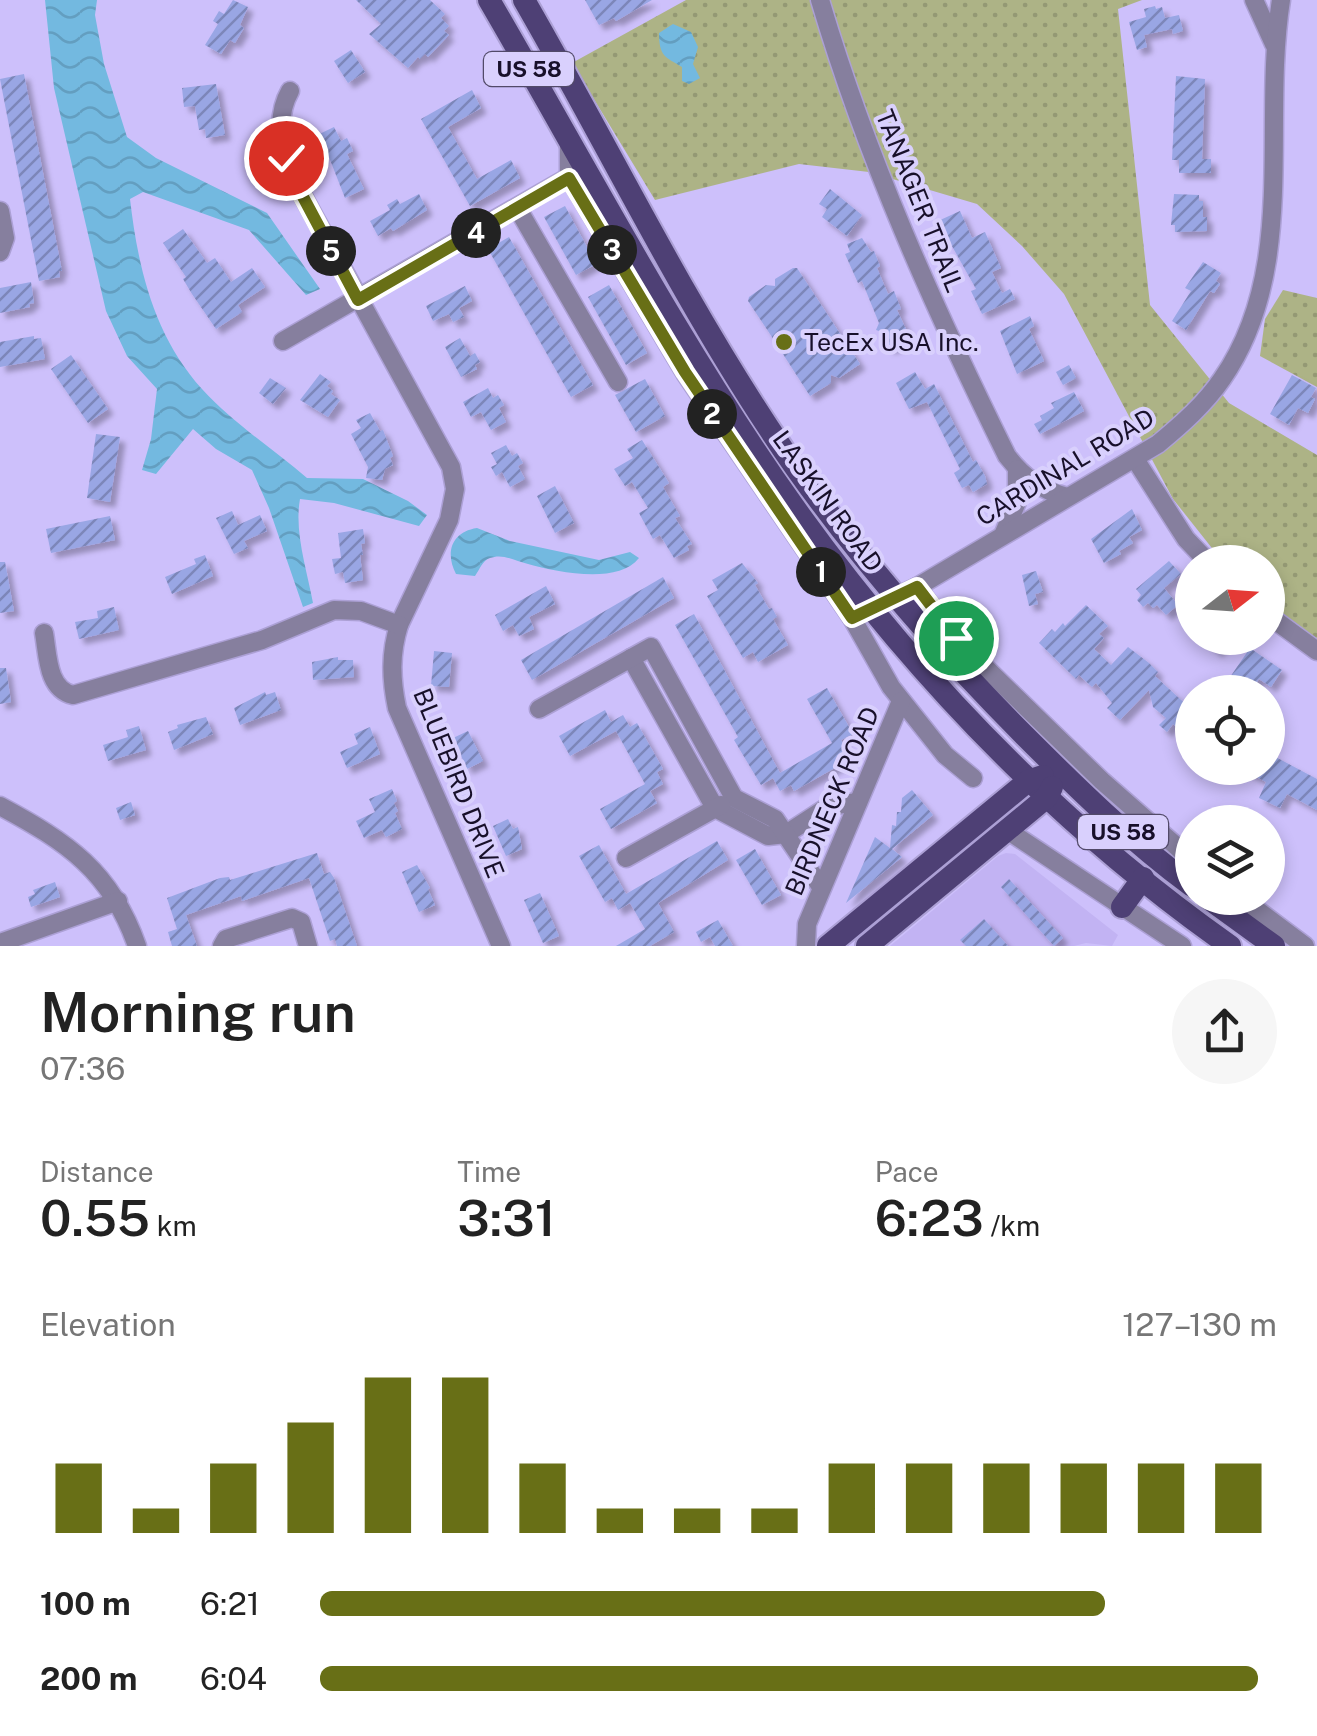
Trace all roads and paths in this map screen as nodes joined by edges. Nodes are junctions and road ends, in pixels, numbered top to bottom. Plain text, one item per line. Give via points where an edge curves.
1 (490, 0) edge
2 (524, 0) edge
3 (820, 0) edge
4 (1254, 0) edge
5 (1281, 0) edge
6 (1274, 44) junction
7 (290, 92) dead end
8 (570, 138) junction
9 (569, 178) junction
10 (518, 209) junction
11 (0, 212) edge
12 (0, 252) edge
13 (358, 300) junction
14 (682, 308) junction
15 (283, 340) dead end
16 (677, 341) junction
17 (618, 382) dead end
18 (1135, 459) junction
19 (1017, 469) junction
20 (1067, 497) junction
21 (1004, 533) junction
22 (1192, 545) edge
23 (907, 592) junction
24 (862, 614) junction
25 (399, 625) junction
26 (1285, 627) edge
27 (44, 634) dead end
28 (1317, 650) edge
29 (631, 658) junction
30 (901, 701) junction
31 (540, 709) dead end
32 (1068, 763) junction
33 (973, 778) dead end
34 (1028, 781) junction
35 (1047, 797) junction
36 (734, 798) junction
37 (858, 802) junction
38 (0, 806) edge
39 (714, 808) junction
40 (1007, 830) junction
41 (786, 834) junction
42 (1175, 847) edge
43 (626, 858) dead end
44 (1175, 874) edge
45 (1143, 878) junction
46 (822, 887) junction
47 (118, 901) junction
48 (1122, 906) junction
49 (1231, 915) edge
50 (1264, 915) edge
51 (0, 943) edge
52 (1221, 943) edge
53 (137, 946) edge
54 (222, 946) edge
55 (308, 946) edge
56 (501, 946) edge
57 (806, 946) edge
58 (828, 946) edge
59 (867, 946) edge
60 (1182, 946) edge
61 (1274, 946) edge
62 (1305, 946) edge

1 - 8 main road, LASKIN ROAD / US 58
2 - 14 main road, LASKIN ROAD / US 58
3 - 19 street, TANAGER TRAIL via 913,258
4 - 6 street
5 - 6 street, CARDINAL ROAD
6 - 18 street, CARDINAL ROAD via 1272,200 1258,306 1220,383
7 - 13 street, BLUEBIRD DRIVE via 281,124 286,158
8 - 9 street
8 - 14 main road, LASKIN ROAD / US 58
9 - 10 street
9 - 16 street
10 - 13 street
10 - 17 street
11 - 12 street
13 - 15 street
13 - 25 street, BLUEBIRD DRIVE via 453,473 449,520
14 - 16 main road, LASKIN ROAD / US 58
14 - 23 main road, LASKIN ROAD / US 58 via 818,500
16 - 24 main road, LASKIN ROAD / US 58
18 - 20 street, CARDINAL ROAD
18 - 22 street
19 - 20 street, TANAGER TRAIL
19 - 21 street via 1017,502
20 - 21 street, CARDINAL ROAD
21 - 23 street, CARDINAL ROAD
23 - 24 street
23 - 32 main road, LASKIN ROAD / US 58 via 977,688
24 - 30 street, BIRDNECK ROAD via 875,661
24 - 34 main road, LASKIN ROAD / US 58
25 - 27 street via 361,611 334,610 262,640 73,694 54,684
25 - 56 street, BLUEBIRD DRIVE via 392,658 397,708
26 - 28 street
29 - 31 street
29 - 36 street via 650,647
29 - 39 street
30 - 33 street
30 - 37 street, BIRDNECK ROAD
32 - 34 main road
32 - 35 main road
32 - 42 street, LASKIN ROAD
32 - 44 main road, LASKIN ROAD / US 58 via 1144,851
34 - 35 main road, LASKIN ROAD / US 58
34 - 58 main road
35 - 40 main road
35 - 45 main road, LASKIN ROAD / US 58
36 - 39 street
36 - 41 street via 774,818
37 - 41 street via 829,806
37 - 46 street, BIRDNECK ROAD
38 - 47 street via 74,850
39 - 41 street via 768,836
39 - 43 street
40 - 48 street
40 - 59 main road
41 - 46 street
45 - 48 main road
45 - 52 main road, LASKIN ROAD / US 58
46 - 57 street, BIRDNECK ROAD
47 - 51 street
47 - 53 street
48 - 60 street
49 - 61 main road
50 - 62 street
54 - 55 street via 226,939 296,919

